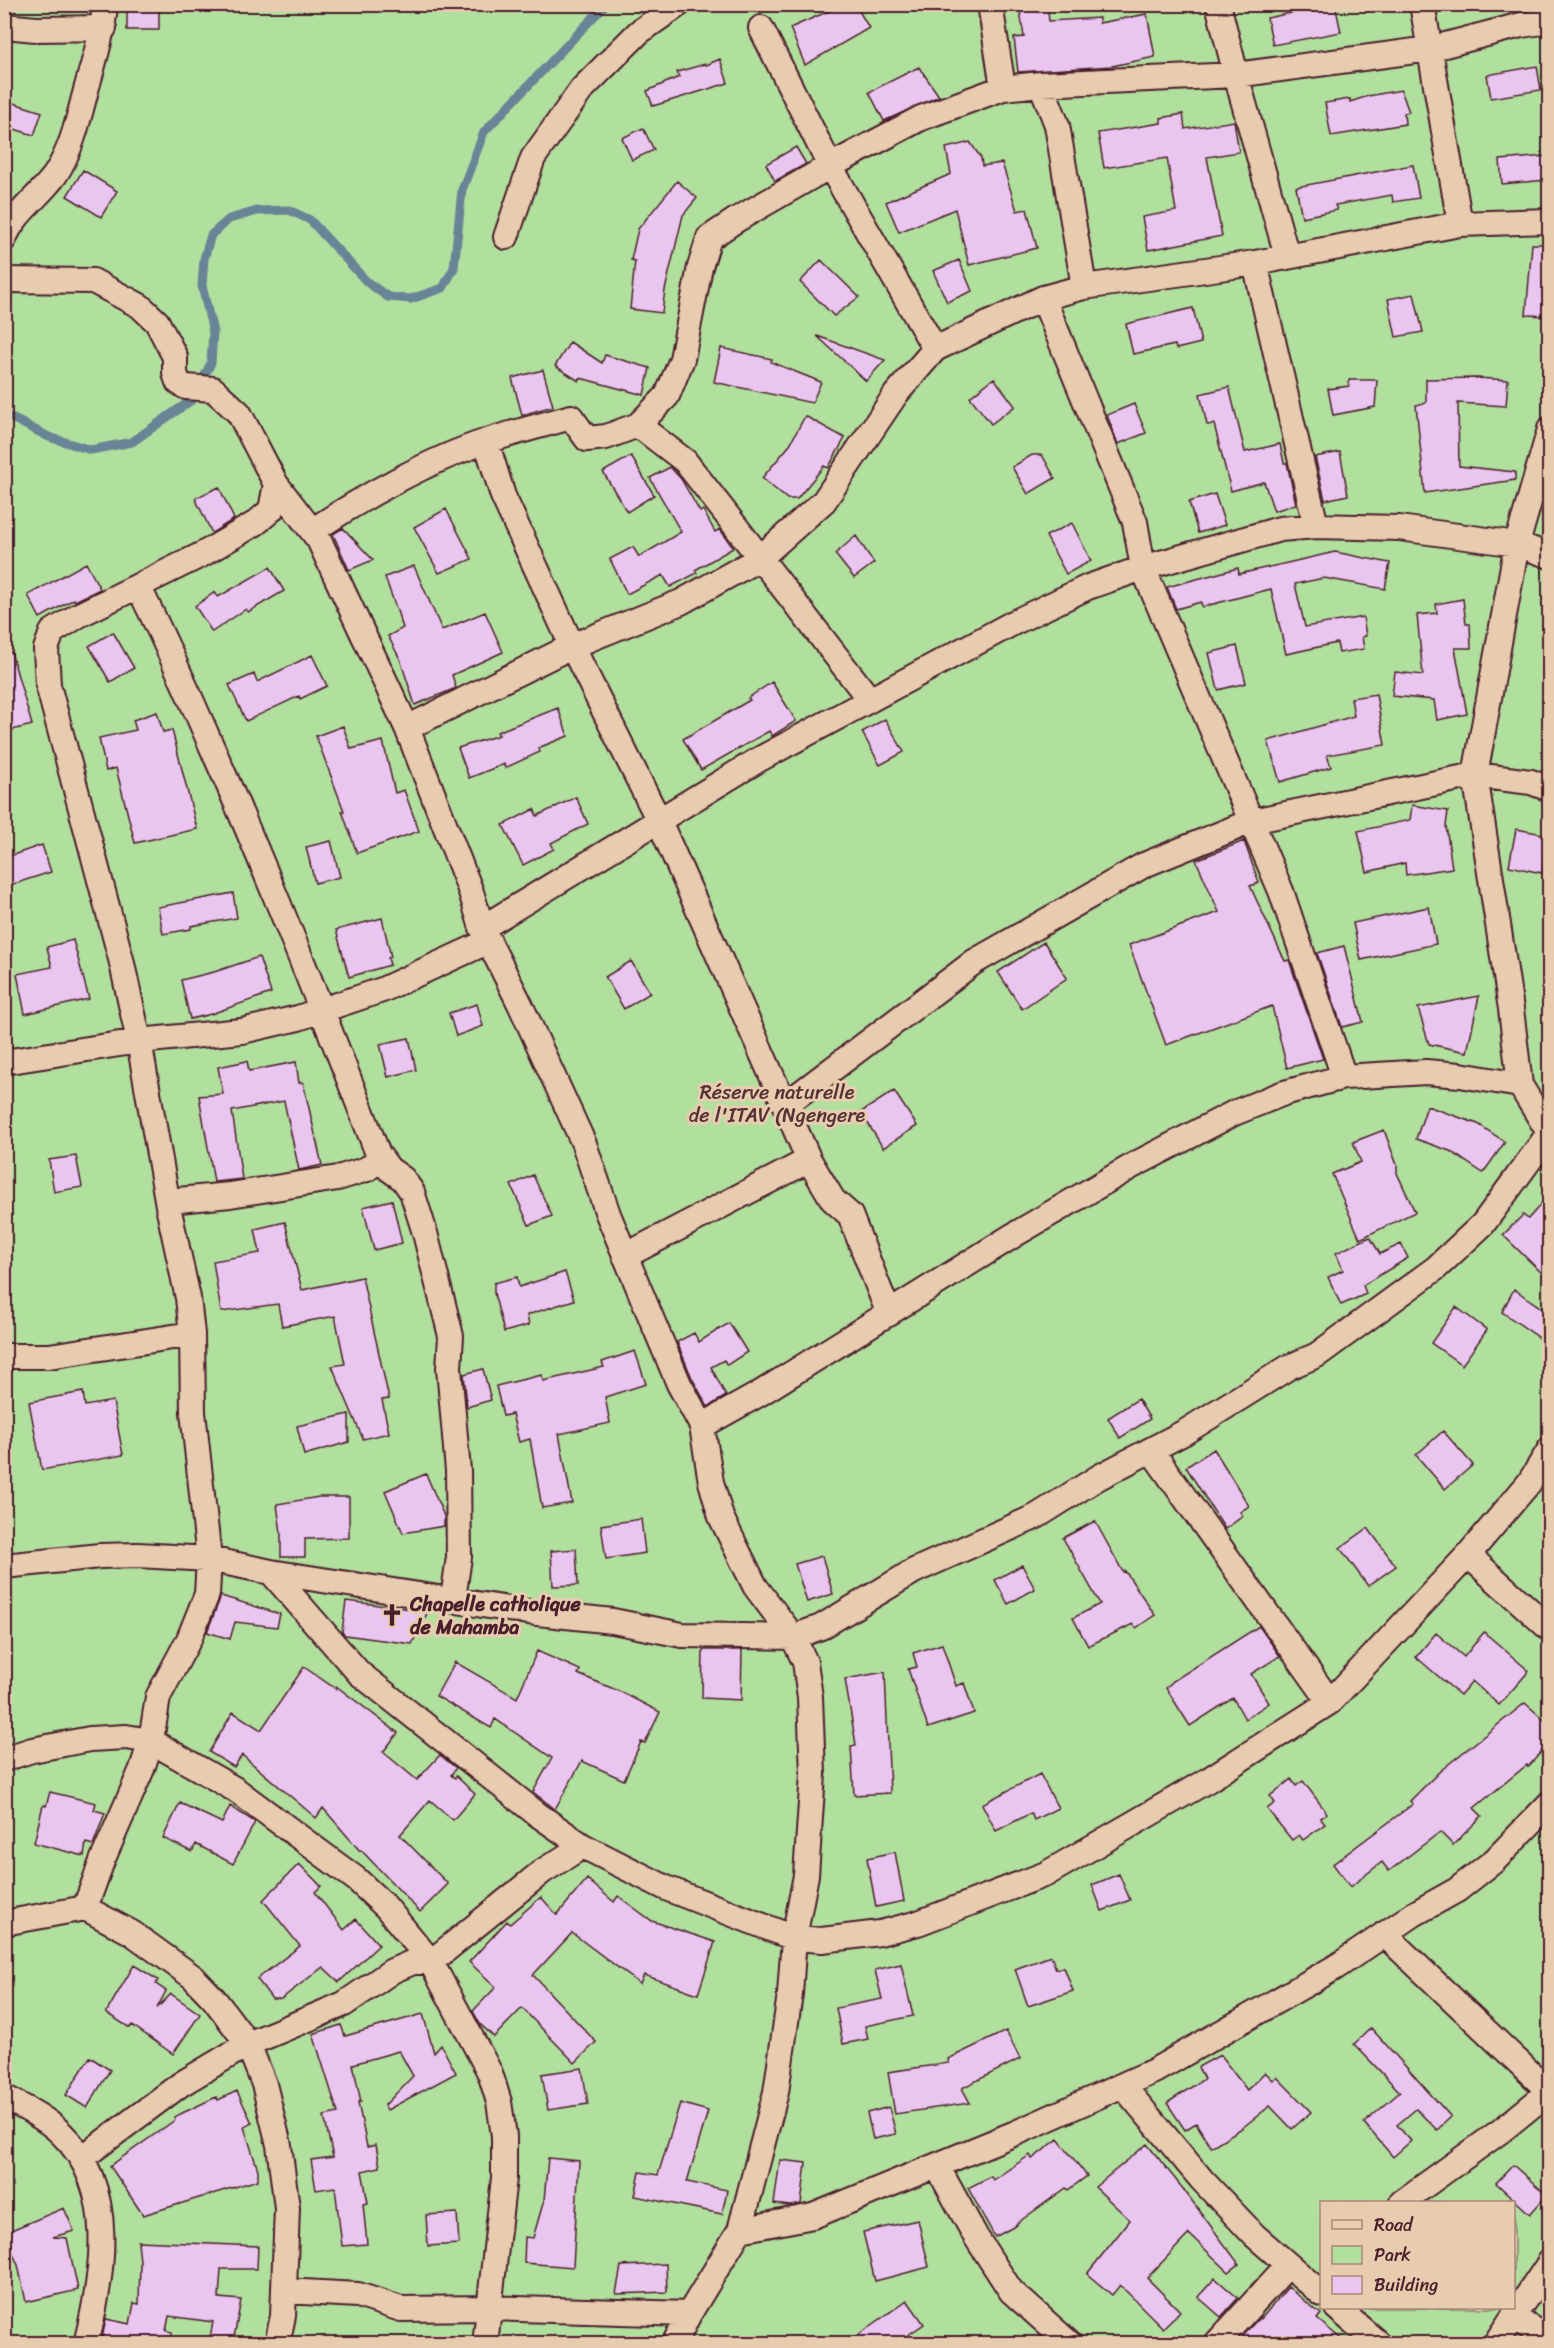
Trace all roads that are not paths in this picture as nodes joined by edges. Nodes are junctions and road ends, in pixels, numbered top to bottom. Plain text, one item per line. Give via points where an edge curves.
1 (679, 4) edge
2 (990, 4) edge
3 (1218, 4) edge
4 (1422, 4) edge
5 (104, 16) edge
6 (1550, 21) edge
7 (4, 26) edge
8 (761, 28) dead end
9 (1430, 49) junction
10 (1236, 75) junction
11 (1041, 84) junction
12 (1003, 88) junction
13 (830, 166) junction
14 (1550, 221) edge
15 (1460, 224) junction
16 (507, 237) dead end
17 (4, 239) edge
18 (1287, 256) junction
19 (1255, 263) junction
20 (4, 280) edge
21 (1084, 287) junction
22 (1042, 298) junction
23 (935, 349) junction
24 (638, 425) junction
25 (1550, 429) edge
26 (486, 441) junction
27 (276, 484) junction
28 (1316, 526) junction
29 (312, 531) junction
30 (1517, 544) junction
31 (1550, 556) edge
32 (760, 558) junction
33 (1143, 568) junction
34 (138, 586) junction
35 (572, 646) junction
36 (870, 700) junction
37 (407, 728) junction
38 (1475, 775) junction
39 (1550, 789) edge
40 (659, 821) junction
41 (1252, 821) junction
42 (486, 935) junction
43 (322, 1011) junction
44 (139, 1041) junction
45 (4, 1062) edge
46 (1344, 1077) junction
47 (1520, 1085) junction
48 (784, 1105) junction
49 (1549, 1133) edge
50 (381, 1158) junction
51 (809, 1161) junction
52 (168, 1201) junction
53 (625, 1256) junction
54 (889, 1314) junction
55 (192, 1334) junction
56 (4, 1356) edge
57 (702, 1426) junction
58 (1550, 1449) edge
59 (1151, 1450) junction
60 (1468, 1555) junction
61 (209, 1559) junction
62 (4, 1566) edge
63 (271, 1572) junction
64 (453, 1599) junction
65 (1550, 1629) edge
66 (793, 1637) junction
67 (1330, 1702) junction
68 (151, 1742) junction
69 (4, 1759) edge
70 (1550, 1803) edge
71 (583, 1846) junction
72 (85, 1908) junction
73 (4, 1923) edge
74 (1384, 1934) junction
75 (794, 1938) junction
76 (431, 1962) junction
77 (248, 2044) junction
78 (1123, 2086) junction
79 (1549, 2091) edge
80 (4, 2097) edge
81 (82, 2158) junction
82 (937, 2166) junction
83 (1403, 2201) edge
84 (740, 2230) junction
85 (1550, 2262) edge
86 (1304, 2270) edge
87 (285, 2291) junction
88 (1320, 2291) edge
89 (488, 2308) junction
90 (1339, 2309) edge
91 (689, 2314) junction
92 (1513, 2317) junction
93 (1550, 2340) edge
94 (86, 2343) edge
95 (277, 2343) edge
96 (485, 2343) edge
97 (674, 2343) edge
98 (1070, 2343) edge
99 (1216, 2343) edge
100 (1379, 2343) edge
101 (1495, 2343) edge

1 - 16 street via 639,32 582,89 533,158
2 - 12 street
3 - 10 street
4 - 9 street
5 - 7 street via 36,29
5 - 17 street via 72,140 56,173 24,208
6 - 9 street
8 - 13 street
9 - 10 street
9 - 15 street
10 - 11 street
10 - 18 street
11 - 12 street
11 - 21 street via 1057,125
12 - 13 street via 921,118
13 - 23 street
13 - 24 street via 709,238 682,359 667,396
14 - 15 street
15 - 18 street
18 - 19 street
19 - 21 street
19 - 28 street
20 - 27 street via 93,281 140,306 157,322 175,357 178,382 186,387 213,389 239,413
21 - 22 street
22 - 23 street
22 - 33 street via 1135,522
23 - 32 street via 896,394 824,501
24 - 26 street via 606,437 587,439 571,417
24 - 32 street via 685,461
25 - 30 street
26 - 29 street via 353,504
26 - 35 street via 504,496
27 - 29 street
27 - 34 street via 272,510 256,524
28 - 30 street via 1399,528
28 - 33 street via 1280,529
29 - 37 street
30 - 31 street
30 - 38 street
32 - 35 street via 681,602
32 - 36 street
33 - 36 street via 1088,587 1013,623
33 - 41 street
34 - 43 street via 243,818
34 - 44 street via 52,632 46,649 48,685
35 - 37 street
35 - 40 street
36 - 40 street via 758,760
37 - 42 street
38 - 39 street via 1530,782
38 - 41 street
38 - 47 street
40 - 42 street
40 - 48 street
41 - 46 street via 1281,891
41 - 48 street via 1144,865 974,962
42 - 43 street via 382,990
42 - 53 street via 584,1144
43 - 44 street via 242,1031
43 - 50 street
44 - 45 street
44 - 52 street
46 - 47 street via 1426,1072
46 - 54 street via 1284,1093 1234,1113 1134,1165
47 - 49 street
48 - 51 street
49 - 59 street via 1483,1224 1436,1268 1317,1355 1289,1367
50 - 52 street via 367,1169 338,1178
50 - 64 street via 412,1192 451,1336 449,1368 459,1557
51 - 53 street
51 - 54 street via 834,1200 850,1215
52 - 55 street
53 - 57 street via 679,1384
54 - 57 street
55 - 56 street via 49,1356
55 - 61 street via 193,1412
57 - 66 street via 721,1517 756,1586
58 - 60 street via 1529,1483
59 - 66 street via 1037,1516 914,1571 821,1627
59 - 67 street
60 - 65 street
60 - 67 street
61 - 62 street via 128,1555
61 - 63 street
61 - 68 street via 207,1594 189,1639 158,1697
63 - 64 street
63 - 71 street via 359,1673
64 - 66 street via 613,1621 682,1635
66 - 75 street via 805,1662 813,1774 806,1875
67 - 75 street via 1208,1780 1046,1874 918,1923 880,1933 822,1940
68 - 69 street via 126,1737 90,1739
68 - 72 street
68 - 76 street via 236,1790 356,1879 386,1907
70 - 74 street via 1495,1860 1457,1890
71 - 75 street via 666,1888
71 - 76 street via 543,1871
72 - 73 street
72 - 77 street via 132,1933 194,1977
74 - 78 street via 1336,1967
74 - 79 street
75 - 84 street via 776,2092
76 - 77 street via 402,1966 344,2004
76 - 89 street via 490,2073 499,2102 504,2178
77 - 81 street via 181,2084
77 - 87 street via 264,2084 279,2145 287,2208
78 - 82 street
78 - 86 street via 1254,2235
79 - 83 street
80 - 81 street via 63,2134
81 - 94 street via 99,2206 102,2256 96,2306
82 - 84 street via 813,2216
82 - 98 street via 1011,2291
84 - 91 street
85 - 92 street
86 - 88 street
86 - 99 street
87 - 89 street via 358,2295 401,2310
87 - 95 street
89 - 91 street
89 - 96 street
90 - 100 street
91 - 97 street
92 - 93 street
92 - 101 street

